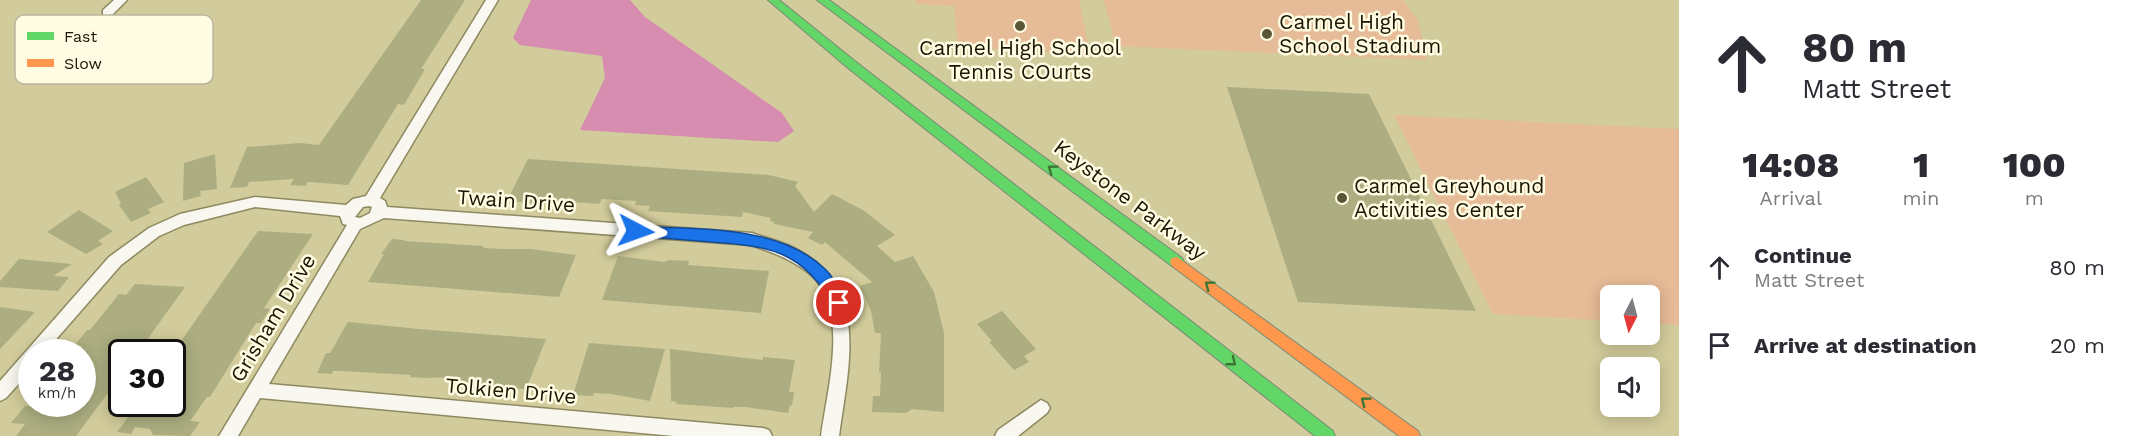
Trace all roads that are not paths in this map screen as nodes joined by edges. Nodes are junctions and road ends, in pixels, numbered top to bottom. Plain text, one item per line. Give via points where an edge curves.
1 (121, 0) edge
2 (492, 0) edge
3 (822, 0) edge
4 (840, 0) edge
5 (767, 4) edge
6 (107, 13) dead end
7 (963, 102) junction
8 (375, 206) junction
9 (352, 217) junction
10 (46, 339) edge
11 (18, 373) edge
12 (255, 390) junction
13 (0, 393) edge
14 (1041, 408) dead end
15 (228, 436) edge
16 (763, 436) edge
17 (830, 436) edge
18 (1004, 436) edge
19 (1327, 436) edge
20 (1412, 436) edge

1 - 6 street
2 - 8 street
3 - 7 highway, Keystone Parkway
4 - 7 highway
5 -> 19 highway via 871,92 1120,274
20 -> 7 highway, Keystone Parkway
8 - 9 street via 358,203
8 - 9 street via 373,219
8 - 17 street, Twain Drive via 752,239 795,254 819,272 839,303 842,322
9 - 10 street via 255,202 180,220 154,232 115,261
9 - 12 street, Grisham Drive
11 - 13 street
12 - 15 street, Grisham Drive
12 - 16 street, Tolkien Drive
14 - 18 street

